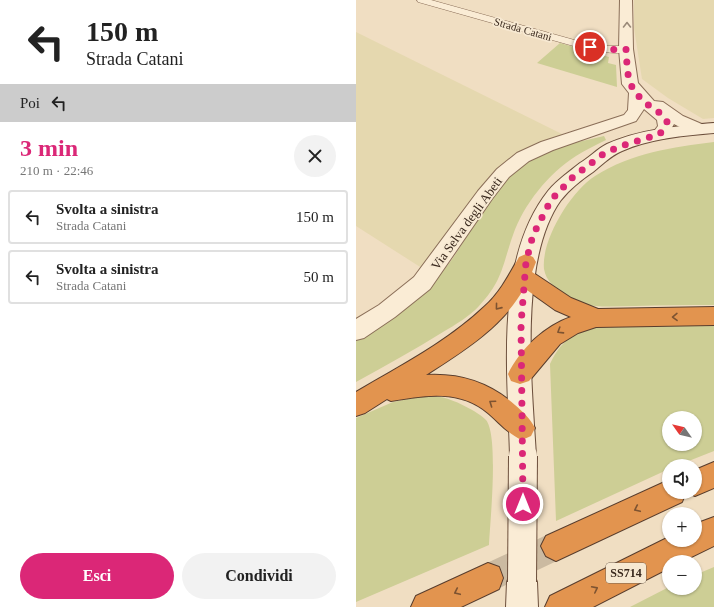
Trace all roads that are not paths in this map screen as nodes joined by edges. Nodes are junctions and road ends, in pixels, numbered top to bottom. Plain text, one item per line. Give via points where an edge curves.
1 (421, 0) edge
2 (626, 0) edge
3 (626, 49) junction
4 (637, 93) junction
5 (706, 129) edge
6 (660, 134) junction
7 (714, 137) edge
8 (588, 167) junction
9 (525, 270) junction
10 (714, 316) edge
11 (596, 318) junction
12 (356, 331) edge
13 (520, 374) junction
14 (378, 393) junction
15 (356, 405) edge
16 (522, 428) junction
17 (714, 475) edge
18 (702, 480) edge
19 (662, 497) edge
20 (714, 531) edge
21 (702, 536) edge
22 (556, 546) tunnel mouth
23 (680, 547) edge
24 (488, 578) tunnel mouth
25 (427, 607) edge
26 (522, 607) edge
27 (561, 607) edge

1 - 3 lane, Strada Catani via 602,50
3 -> 2 street
3 - 4 street via 628,79
4 - 5 street via 681,121
4 - 6 street via 665,118 666,126
4 - 12 street, Via Selva degli Abeti via 636,110 630,118 547,146 523,157 503,173 422,283 387,311
5 - 6 street
6 - 8 street via 618,147 602,155
7 - 8 street via 667,143 627,153
8 - 9 street via 566,183 551,200 533,235
9 - 11 highway via 563,304
9 - 13 street
9 -> 14 highway via 493,313 458,341
10 -> 11 highway
11 -> 13 highway via 580,322 554,335
13 - 16 street
14 - 15 highway
16 -> 14 highway via 478,393 450,385 419,384
16 - 26 street, bridge
17 - 18 highway
19 -> 22 highway
20 - 21 highway, SS714
27 -> 23 highway, SS714
24 -> 25 highway

